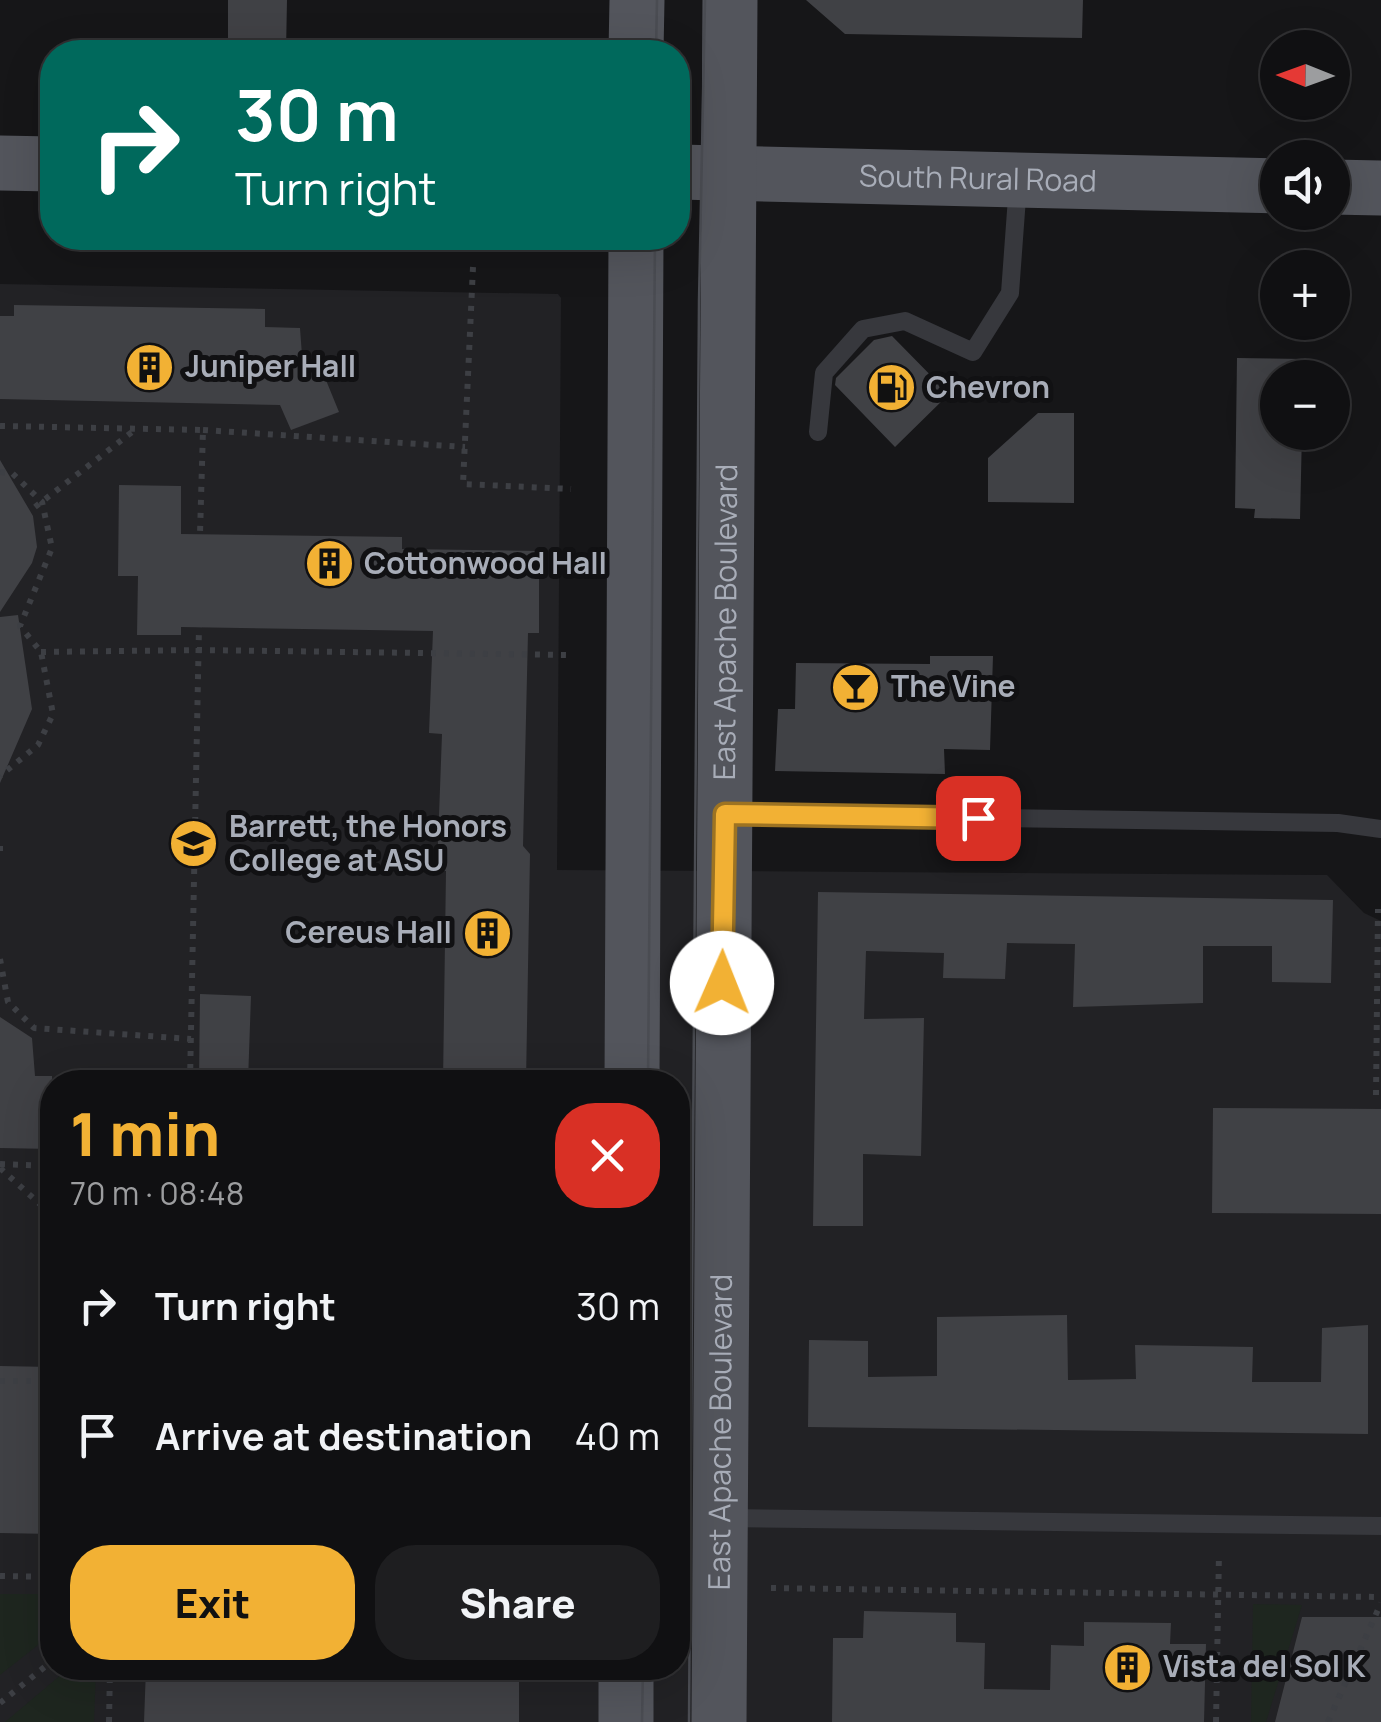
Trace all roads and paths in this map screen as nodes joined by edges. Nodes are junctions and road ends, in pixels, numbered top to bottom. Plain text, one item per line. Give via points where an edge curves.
1 (637, 0) edge
2 (730, 0) edge
3 (636, 40) edge
4 (0, 164) edge
5 (40, 164) edge
6 (704, 173) edge
7 (1018, 180) junction
8 (1260, 186) edge
9 (1350, 187) edge
10 (1381, 188) edge
11 (636, 250) edge
12 (473, 267) dead end
13 (0, 426) edge
14 (137, 428) junction
15 (203, 430) junction
16 (818, 432) dead end
17 (465, 447) junction
18 (0, 472) edge
19 (571, 489) dead end
20 (39, 504) junction
21 (200, 534) dead end
22 (200, 627) dead end
23 (200, 650) junction
24 (42, 652) junction
25 (568, 655) dead end
26 (0, 776) edge
27 (725, 814) junction
28 (1381, 829) edge
29 (1378, 909) dead end
30 (0, 959) edge
31 (191, 1038) junction
32 (190, 1070) edge
33 (632, 1070) edge
34 (1376, 1096) dead end
35 (0, 1166) edge
36 (40, 1166) edge
37 (40, 1203) edge
38 (0, 1381) edge
39 (40, 1382) edge
40 (718, 1518) junction
41 (1220, 1524) junction
42 (1381, 1526) edge
43 (0, 1576) edge
44 (40, 1577) edge
45 (771, 1588) dead end
46 (1219, 1594) junction
47 (1381, 1600) edge
48 (40, 1671) edge
49 (110, 1680) edge
50 (626, 1680) edge
51 (0, 1703) edge
52 (109, 1722) edge
53 (626, 1722) edge
54 (719, 1722) edge
55 (1216, 1722) edge
56 (1328, 1722) edge

1 - 3 main road
2 - 6 main road, East Apache Boulevard
4 - 5 main road
6 - 7 main road, South Rural Road
6 - 27 main road, East Apache Boulevard
7 - 8 main road, South Rural Road
7 - 16 lane via 1010,293 973,352 904,321 863,329 824,373
9 - 10 main road
11 - 33 main road
12 - 17 path
13 - 14 path
14 - 15 path
14 - 20 path
15 - 17 path
15 - 21 path
17 - 19 path via 464,484
18 - 20 path via 12,473
20 - 24 path via 52,548 20,626
22 - 23 path
23 - 24 path
23 - 25 path
23 - 31 path
24 - 26 path via 53,714 38,746
27 - 28 lane via 1338,823
27 - 40 main road, East Apache Boulevard
29 - 34 path
30 - 31 path via 8,1002 34,1028
31 - 32 path
35 - 36 path
35 - 37 path
38 - 39 path
40 - 41 lane
40 - 54 main road, East Apache Boulevard
41 - 42 lane
41 - 46 path
43 - 44 path
45 - 46 path
46 - 47 path
46 - 55 path
47 - 56 path
48 - 51 path
49 - 52 path
50 - 53 main road

